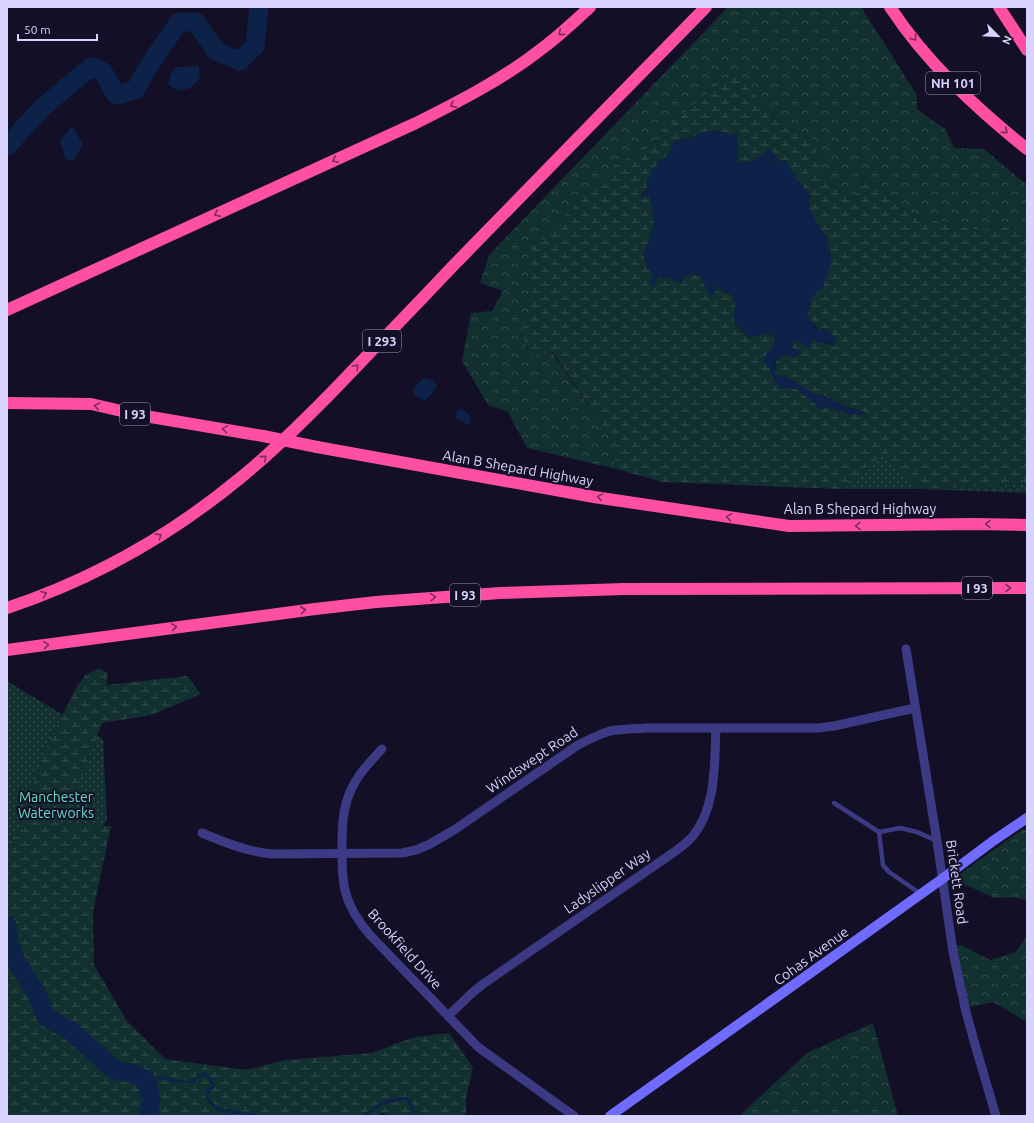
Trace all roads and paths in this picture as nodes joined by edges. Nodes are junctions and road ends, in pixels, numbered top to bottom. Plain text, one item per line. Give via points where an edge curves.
1 (590, 7) edge
2 (706, 7) edge
3 (890, 7) edge
4 (999, 7) edge
5 (1027, 50) edge
6 (1027, 149) edge
7 (7, 310) edge
8 (7, 403) edge
9 (1027, 525) edge
10 (1027, 588) edge
11 (7, 608) edge
12 (906, 649) dead end
13 (7, 650) edge
14 (915, 708) junction
15 (716, 729) junction
16 (382, 749) dead end
17 (834, 803) dead end
18 (1027, 818) edge
19 (879, 832) junction
20 (202, 834) dead end
21 (937, 841) junction
22 (342, 854) junction
23 (942, 879) junction
24 (921, 894) junction
25 (448, 1016) junction
26 (574, 1116) edge
27 (610, 1116) edge
28 (996, 1116) edge

1 -> 7 highway via 543,48 482,89 449,107
11 -> 2 highway, I 293 via 116,562 179,523 261,461 320,405
3 -> 6 highway, NH 101 via 916,42 952,82
4 - 5 highway
9 -> 8 highway, Alan B Shepard Highway / I 93, bridge via 789,526 594,497 139,415 91,404
13 -> 10 highway, I 93 via 330,607 500,593 624,589
12 - 14 street, Brickett Road
14 - 15 street, Windswept Road via 818,728
14 - 21 street, Brickett Road
15 - 22 street, Windswept Road via 645,728 609,731 578,745 430,844 402,853
15 - 25 street, Ladyslipper Way via 711,798 704,818 692,836 666,857 483,984
16 - 22 street, Brookfield Drive via 362,771 351,790 342,824
17 - 19 lane
18 - 23 street, Cohas Avenue
19 - 21 lane via 900,828
19 - 24 lane via 883,865
20 - 22 street, Windswept Road via 255,852
21 - 23 street, Brickett Road
22 - 25 street, Brookfield Drive via 344,887 360,924
23 - 24 street, Cohas Avenue
23 - 28 street, Brickett Road via 961,988
24 - 27 street, Cohas Avenue
25 - 26 street, Brookfield Drive via 484,1051

